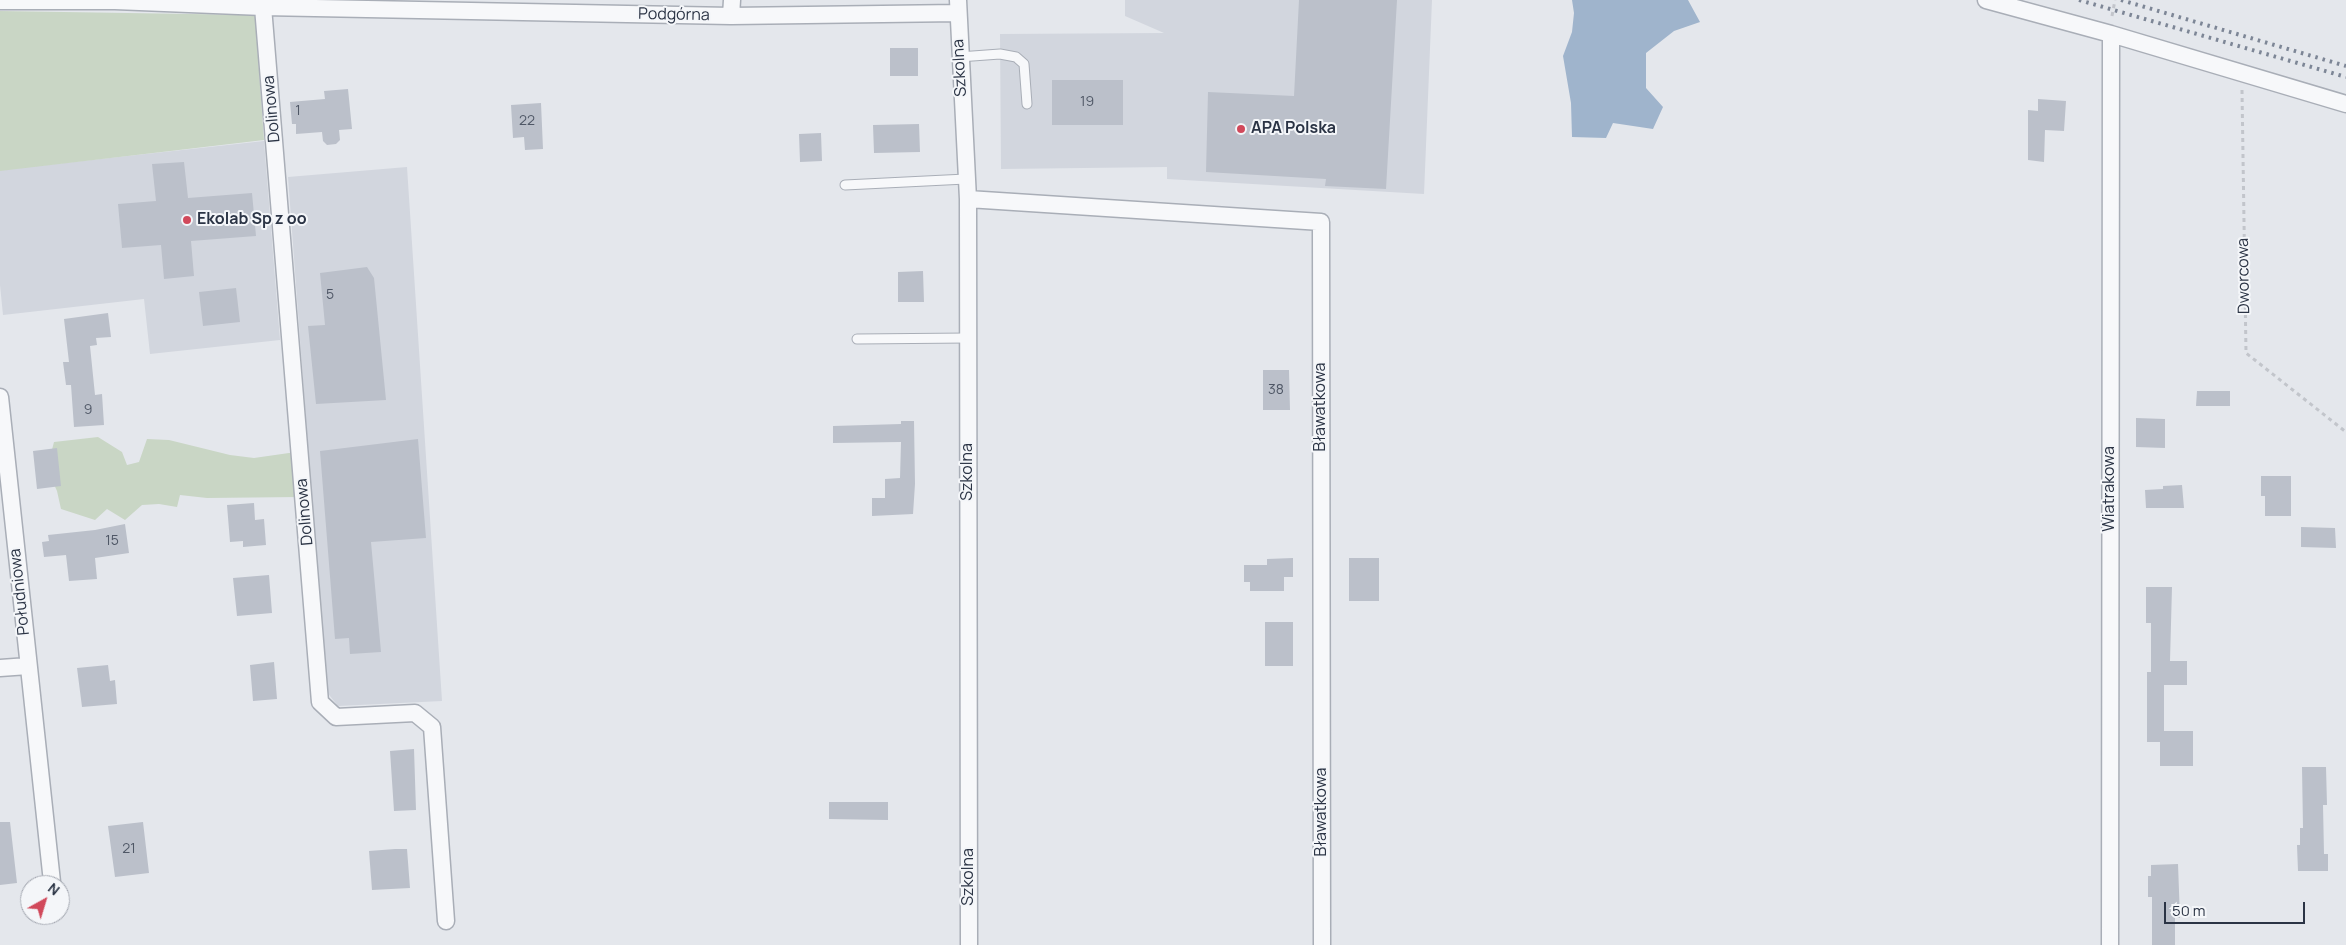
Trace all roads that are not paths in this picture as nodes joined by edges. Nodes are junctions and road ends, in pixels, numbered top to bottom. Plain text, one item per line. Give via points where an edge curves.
1 (1986, 0) edge
2 (0, 1) edge
3 (958, 6) edge
4 (263, 7) junction
5 (731, 8) edge
6 (2111, 34) junction
7 (959, 57) junction
8 (1027, 104) dead end
9 (2346, 104) edge
10 (966, 180) junction
11 (845, 186) dead end
12 (968, 199) junction
13 (968, 338) junction
14 (856, 339) dead end
15 (0, 398) edge
16 (3, 460) edge
17 (28, 666) junction
18 (0, 668) edge
19 (51, 875) edge
20 (446, 921) dead end
21 (969, 945) edge
22 (1322, 945) edge
23 (2110, 945) edge

1 - 6 street
2 - 4 street, Podgórna via 115,1
3 - 5 street, Podgórna
3 - 7 street, Szkolna
4 - 5 street, Podgórna
4 - 20 street, Dolinowa via 320,702 336,717 415,713 432,727
6 - 9 street
6 - 23 street, Wiatrakowa
7 - 8 lane via 1000,54 1016,58 1024,64
7 - 10 street, Szkolna
10 - 11 lane
10 - 12 street, Szkolna
12 - 13 street, Szkolna
12 - 22 street, Bławatkowa via 1321,222
13 - 14 lane
13 - 21 street, Szkolna
15 - 16 street, Południowa
16 - 17 street, Południowa
17 - 18 street
17 - 19 street, Południowa

